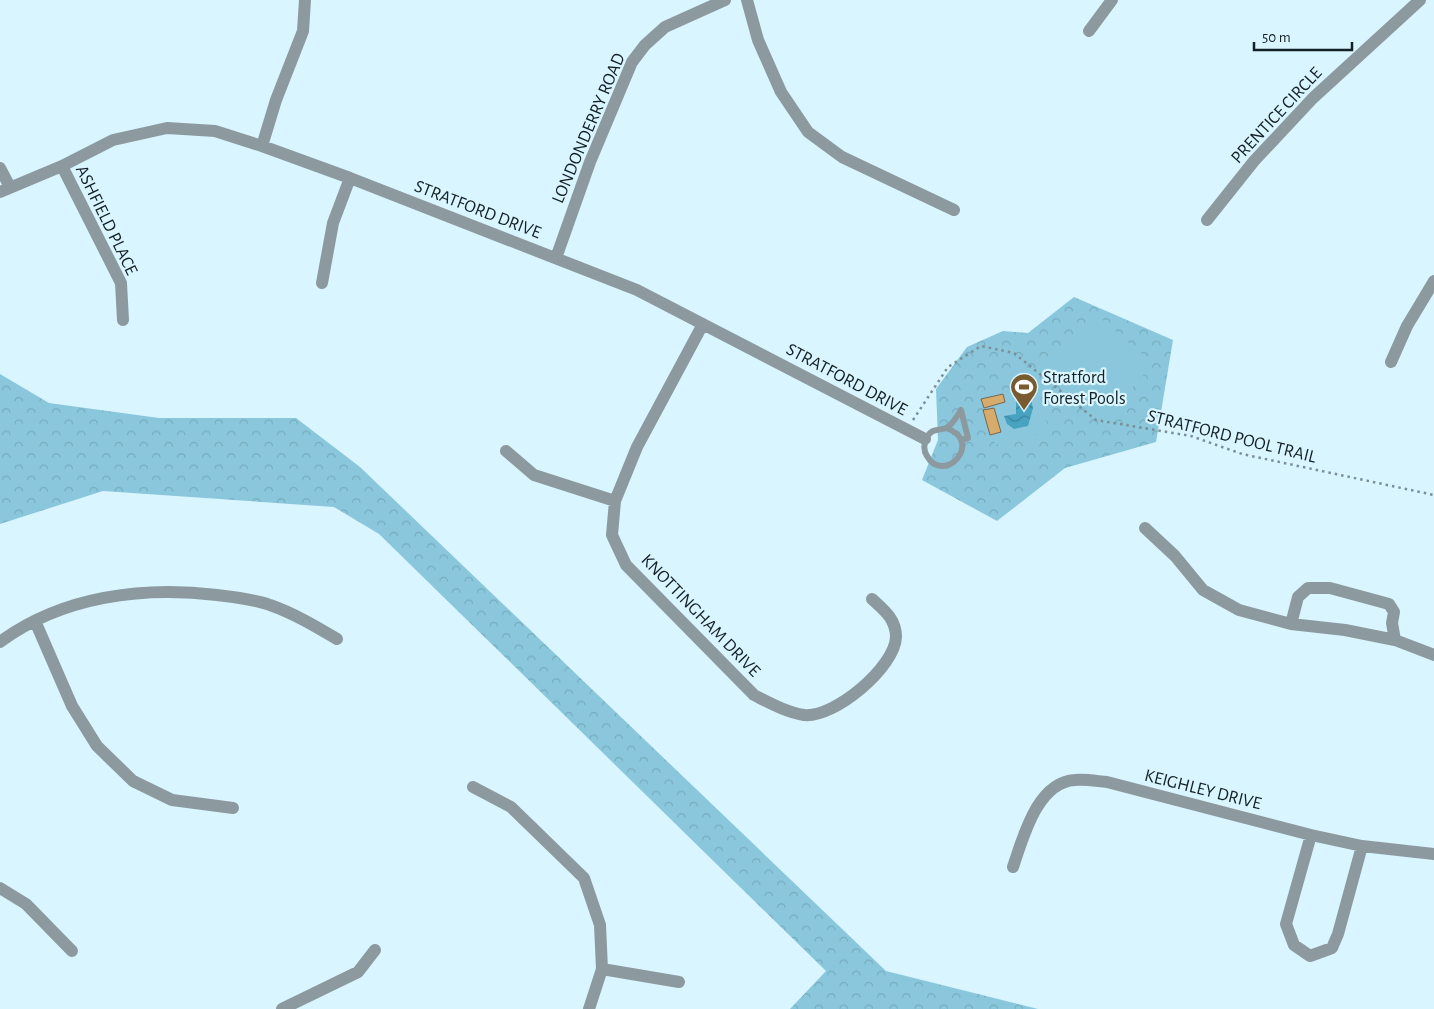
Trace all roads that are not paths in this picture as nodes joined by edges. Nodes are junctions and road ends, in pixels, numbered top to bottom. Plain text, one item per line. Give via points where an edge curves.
1 (305, 0) edge
2 (725, 0) edge
3 (747, 0) edge
4 (1112, 0) edge
5 (1420, 0) edge
6 (1089, 31) dead end
7 (262, 146) junction
8 (62, 166) junction
9 (0, 168) edge
10 (350, 178) junction
11 (5, 190) edge
12 (954, 210) dead end
13 (1207, 220) dead end
14 (556, 258) junction
15 (1434, 282) edge
16 (322, 283) dead end
17 (123, 320) dead end
18 (703, 324) junction
19 (1391, 362) dead end
20 (946, 428) junction
21 (926, 439) junction
22 (961, 440) junction
23 (506, 450) dead end
24 (615, 501) junction
25 (1145, 528) dead end
26 (872, 599) dead end
27 (36, 621) junction
28 (1291, 624) junction
29 (337, 640) dead end
30 (1395, 640) junction
31 (0, 642) edge
32 (1434, 655) edge
33 (473, 787) dead end
34 (233, 808) dead end
35 (1311, 834) junction
36 (1362, 846) junction
37 (1434, 854) edge
38 (1013, 867) dead end
39 (0, 888) edge
40 (375, 950) dead end
41 (72, 951) dead end
42 (602, 969) junction
43 (679, 982) dead end
44 (282, 1009) edge
45 (590, 1009) edge

1 - 7 street via 303,31
2 - 14 street, LONDONDERRY ROAD via 665,27 645,44 632,62 590,162
3 - 12 street via 758,40 782,92 808,132 842,157
4 - 6 street
5 - 13 street, PRENTICE CIRCLE via 1313,98 1254,161
7 - 8 street, STRATFORD DRIVE via 214,131 167,128 113,140
7 - 10 street, STRATFORD DRIVE
8 - 11 street, STRATFORD DRIVE
8 - 17 street, ASHFIELD PLACE via 122,283
9 - 11 street
10 - 14 street, STRATFORD DRIVE
10 - 16 street via 333,223
14 - 18 street, STRATFORD DRIVE via 637,290
15 - 19 street via 1407,326
18 - 21 street, STRATFORD DRIVE
18 - 24 street, KNOTTINGHAM DRIVE via 637,447
20 - 21 lane via 934,430
20 - 22 lane
20 - 22 lane via 961,410 968,438
21 - 22 lane via 927,457 943,466 959,458
23 - 24 street via 534,475
24 - 26 street, KNOTTINGHAM DRIVE via 612,535 626,565 754,695 781,708 805,715 825,713 844,703 888,659 896,638 892,619
25 - 28 street via 1175,556 1203,590 1239,610
27 - 29 street via 74,605 127,594 179,590 268,604
27 - 31 street
27 - 34 street via 72,706 97,746 133,781 172,800
28 - 30 street
28 - 30 street via 1298,598 1308,588 1330,588 1388,604 1394,612
30 - 32 street
33 - 42 street via 511,807 584,878 600,925
35 - 36 street, KEIGHLEY DRIVE
35 - 36 street via 1286,924 1294,945 1310,956 1332,948
35 - 38 street, KEIGHLEY DRIVE via 1107,782 1073,780 1049,791 1030,816
36 - 37 street, KEIGHLEY DRIVE
39 - 41 street via 26,904
40 - 44 street via 358,972
42 - 43 street
42 - 45 street

